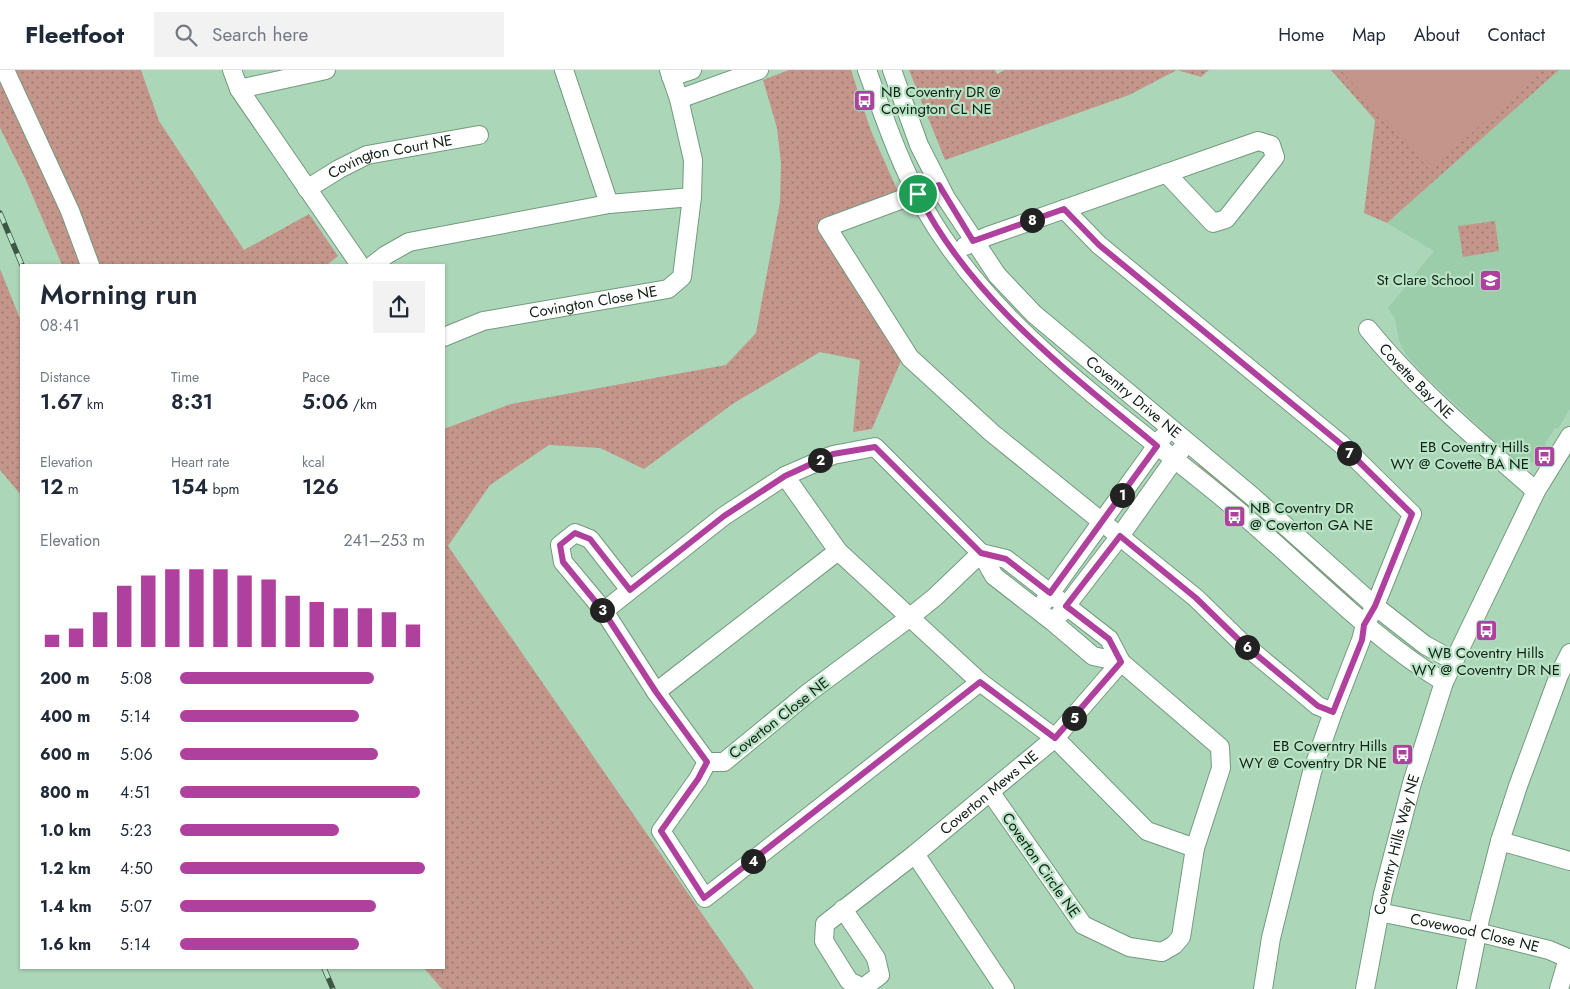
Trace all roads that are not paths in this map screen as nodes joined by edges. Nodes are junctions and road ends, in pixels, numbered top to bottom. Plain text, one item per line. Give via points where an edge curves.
1 (5, 70) edge
2 (232, 70) edge
3 (326, 70) edge
4 (564, 70) edge
5 (692, 70) edge
6 (759, 70) edge
7 (867, 70) edge
8 (892, 70) edge
9 (670, 74) edge
10 (239, 89) junction
11 (679, 99) junction
12 (479, 135) dead end
13 (1166, 173) junction
14 (939, 185) junction
15 (307, 189) junction
16 (918, 194) junction
17 (692, 197) junction
18 (609, 204) junction
19 (1064, 209) junction
20 (973, 241) junction
21 (954, 252) junction
22 (90, 264) edge
23 (359, 264) edge
24 (374, 264) edge
25 (1368, 329) dead end
26 (445, 337) edge
27 (1169, 428) junction
28 (1570, 436) edge
29 (1186, 442) junction
30 (1157, 446) junction
31 (1175, 460) junction
32 (785, 476) junction
33 (1536, 491) junction
34 (1103, 522) junction
35 (1120, 536) junction
36 (838, 551) junction
37 (981, 553) junction
38 (630, 590) junction
39 (1050, 593) junction
40 (1066, 606) junction
41 (1375, 606) junction
42 (1038, 611) junction
43 (604, 612) junction
44 (909, 618) junction
45 (1054, 622) junction
46 (1364, 625) junction
47 (1570, 653) edge
48 (1454, 661) junction
49 (1121, 662) junction
50 (980, 682) junction
51 (1444, 682) junction
52 (656, 692) junction
53 (1333, 712) junction
54 (1055, 738) junction
55 (707, 762) junction
56 (991, 793) junction
57 (1500, 841) junction
58 (1195, 848) junction
59 (915, 854) junction
60 (1570, 861) edge
61 (843, 909) dead end
62 (1379, 912) junction
63 (1477, 932) junction
64 (1569, 958) edge
65 (1005, 989) edge
66 (1263, 989) edge
67 (1366, 989) edge
68 (1466, 989) edge
69 (1559, 989) edge

1 - 22 street via 70,212
2 - 10 street
3 - 10 street
4 - 18 street
5 - 9 street, Covington Close NE
6 - 11 street
7 - 16 street, Coventry Drive NE via 896,152
8 - 14 street, Coventry Drive NE via 919,145
9 - 11 street, Covington Close NE
10 - 15 street
11 - 17 street, Covington Close NE via 693,160
12 - 15 street, Covington Court NE via 367,155
13 - 13 street via 1213,223 1226,219 1275,156 1271,145 1258,140
13 - 19 street
14 - 16 street
14 - 20 street, Coventry Drive NE
15 - 23 street
16 - 21 street, Coventry Drive NE
16 - 34 street via 827,228 910,358 992,433
17 - 18 street
17 - 26 street, Covington Close NE via 682,276 668,289 482,321
18 - 24 street via 409,242
19 - 20 street
19 - 41 street via 1099,245 1341,444 1412,514
20 - 21 street
20 - 27 street, Coventry Drive NE via 997,275 1034,314
21 - 30 street, Coventry Drive NE via 986,293 1026,334
25 - 33 street, Covette Bay NE via 1392,358 1464,429
27 - 29 street, Coventry Drive NE
27 - 30 street
28 - 33 street, Coventry Hills Way NE
29 - 31 street
29 - 41 street, Coventry Drive NE
30 - 31 street, Coventry Drive NE
30 - 34 street
31 - 35 street
31 - 46 street, Coventry Drive NE via 1236,509
32 - 36 street
32 - 37 street via 833,454 875,447
32 - 38 street via 724,516
33 - 48 street, Coventry Hills Way NE
34 - 35 street
34 - 39 street
35 - 40 street
35 - 53 street via 1318,706
36 - 44 street
36 - 52 street
37 - 39 street via 1006,559
37 - 42 street via 994,576
37 - 44 street, Coverton Close NE
38 - 43 street
38 - 43 street via 590,539 575,533 560,545 563,562
39 - 40 street, Coverton Circle NE
39 - 42 street
40 - 45 street
40 - 49 street, Coverton Circle NE via 1109,639
41 - 46 street
41 - 48 street, Coventry Drive NE via 1425,645
42 - 45 street, Coverton Circle NE
43 - 52 street
44 - 50 street
44 - 55 street, Coverton Close NE via 808,693 724,762
45 - 49 street, Coverton Circle NE via 1093,656
46 - 51 street, Coventry Drive NE
46 - 53 street via 1362,640
47 - 57 street
48 - 51 street, Coventry Hills Way NE
49 - 54 street, Coverton Mews NE
49 - 58 street, Coverton Circle NE via 1220,748 1221,768
50 - 54 street
50 - 55 street via 704,898 661,831
51 - 62 street, Coventry Hills Way NE via 1412,783
52 - 55 street
53 - 66 street via 1312,772 1271,938
54 - 56 street, Coverton Mews NE
54 - 58 street via 1147,830
56 - 58 street, Coverton Circle NE via 1083,925 1129,947 1162,952 1181,937
56 - 59 street, Coverton Mews NE
57 - 60 street
57 - 63 street
59 - 61 street, Coverton Mews NE
59 - 65 street
62 - 63 street, Covewood Close NE
62 - 67 street, Coventry Hills Way NE
63 - 64 street, Covewood Close NE
63 - 68 street
64 - 69 street, Covewood Close NE

